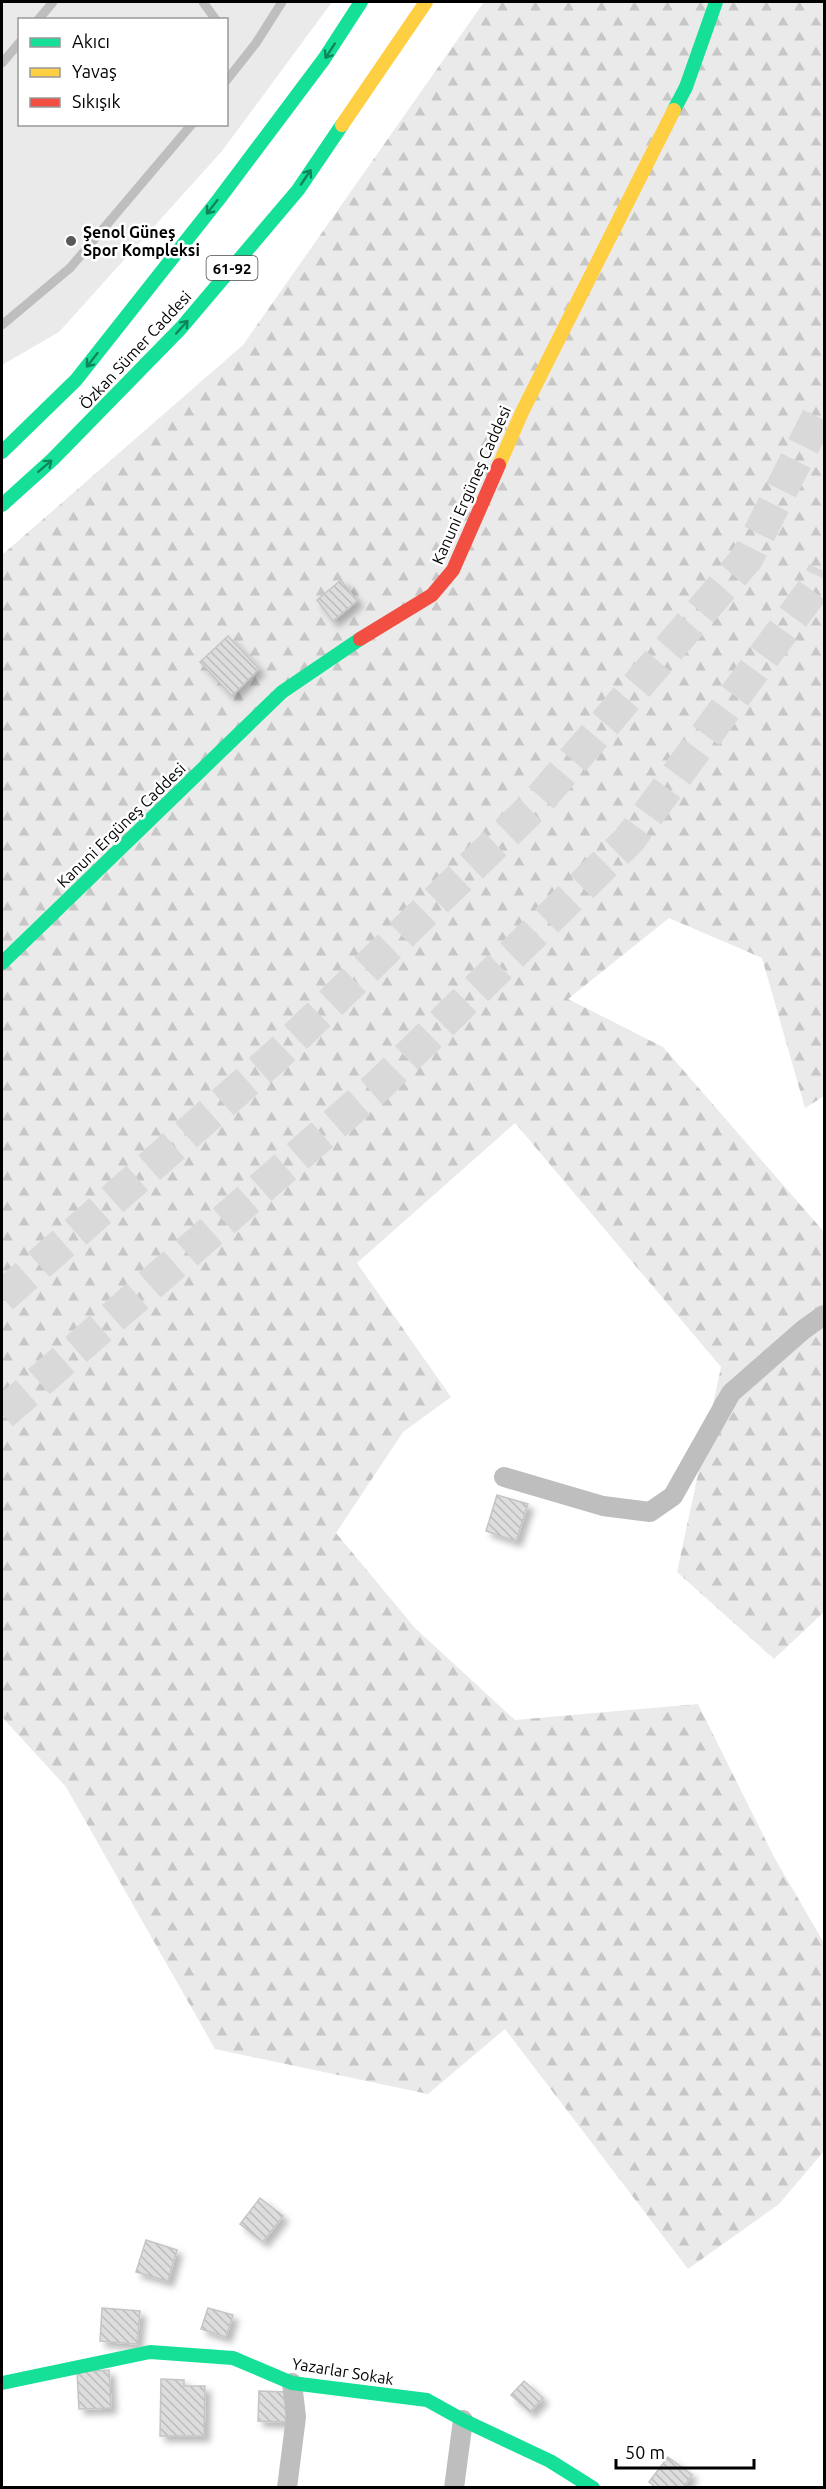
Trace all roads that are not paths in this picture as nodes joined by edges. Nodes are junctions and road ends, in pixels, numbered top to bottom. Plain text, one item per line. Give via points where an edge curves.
1 (53, 2) edge
2 (203, 2) edge
3 (282, 2) edge
4 (361, 2) edge
5 (426, 2) edge
6 (716, 2) edge
7 (40, 18) edge
8 (215, 18) edge
9 (18, 44) edge
10 (2, 63) edge
11 (228, 78) edge
12 (190, 126) edge
13 (2, 326) edge
14 (2, 452) edge
15 (2, 505) edge
16 (2, 963) edge
17 (825, 1315) edge
18 (504, 1477) dead end
19 (292, 2382) junction
20 (2, 2383) edge
21 (463, 2420) junction
22 (287, 2487) edge
23 (454, 2487) edge
24 (593, 2487) edge

1 - 7 lane
2 - 8 lane
3 - 11 lane
4 -> 14 street, Özkan Sümer Caddesi via 324,59 76,380
15 -> 5 street, Özkan Sümer Caddesi / 61-92 via 53,459 189,319 298,190
6 - 16 street, Kanuni Ergüneş Caddesi via 686,87 523,410 453,570 432,595 282,692
9 - 10 lane
12 - 13 lane via 70,268
17 - 18 street via 731,1393 673,1496 650,1512 603,1506
19 - 20 street, Yazarlar Sokak via 233,2358 150,2352
19 - 21 street, Yazarlar Sokak via 427,2400
19 - 22 street via 296,2417
21 - 23 street
21 - 24 street, Yazarlar Sokak

